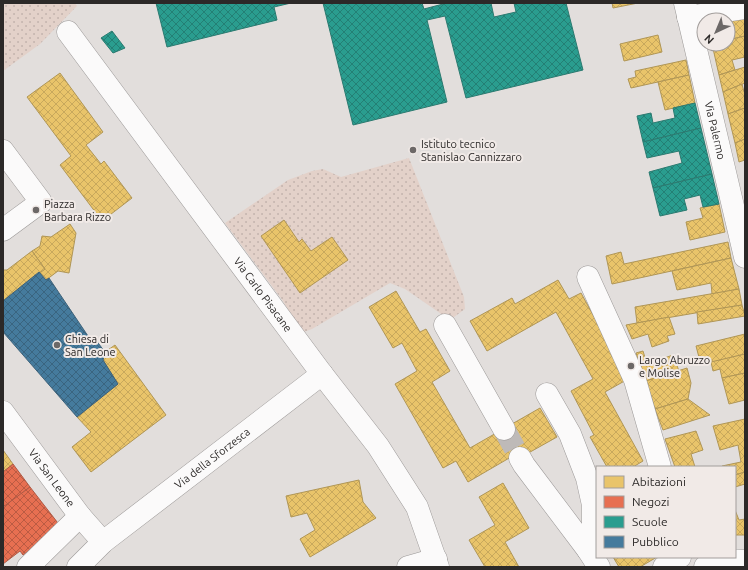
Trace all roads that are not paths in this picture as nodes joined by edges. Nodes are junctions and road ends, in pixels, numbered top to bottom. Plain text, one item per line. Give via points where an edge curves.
1 (745, 8) edge
2 (687, 10) edge
3 (68, 32) dead end
4 (3, 151) edge
5 (3, 230) edge
6 (745, 257) edge
7 (588, 277) dead end
8 (445, 325) dead end
9 (322, 374) junction
10 (547, 394) dead end
11 (3, 412) edge
12 (504, 429) tunnel mouth
13 (520, 458) tunnel mouth
14 (660, 466) edge
15 (80, 516) junction
16 (103, 542) junction
17 (593, 558) edge
18 (678, 558) edge
19 (690, 558) edge
20 (745, 561) edge
21 (437, 563) edge
22 (28, 567) edge
23 (78, 567) edge
24 (408, 567) edge
25 (664, 567) edge
26 (698, 567) edge
27 (705, 567) edge

1 - 2 street
2 - 6 street, Via Palermo
3 - 9 street, Via Carlo Pisacane
4 - 5 street via 41,202
7 - 14 street via 635,380
8 - 12 street
9 - 16 street, Via della Sforzesca
9 - 21 street, Via Carlo Pisacane via 378,446 417,508
10 - 17 street via 570,434 587,478 593,505
11 - 15 street, Via San Leone
13 - 17 street
15 - 16 street, Via San Leone
15 - 22 street
16 - 23 street, Via della Sforzesca
18 - 25 street
19 - 26 street
20 - 27 street via 727,560
21 - 24 street

